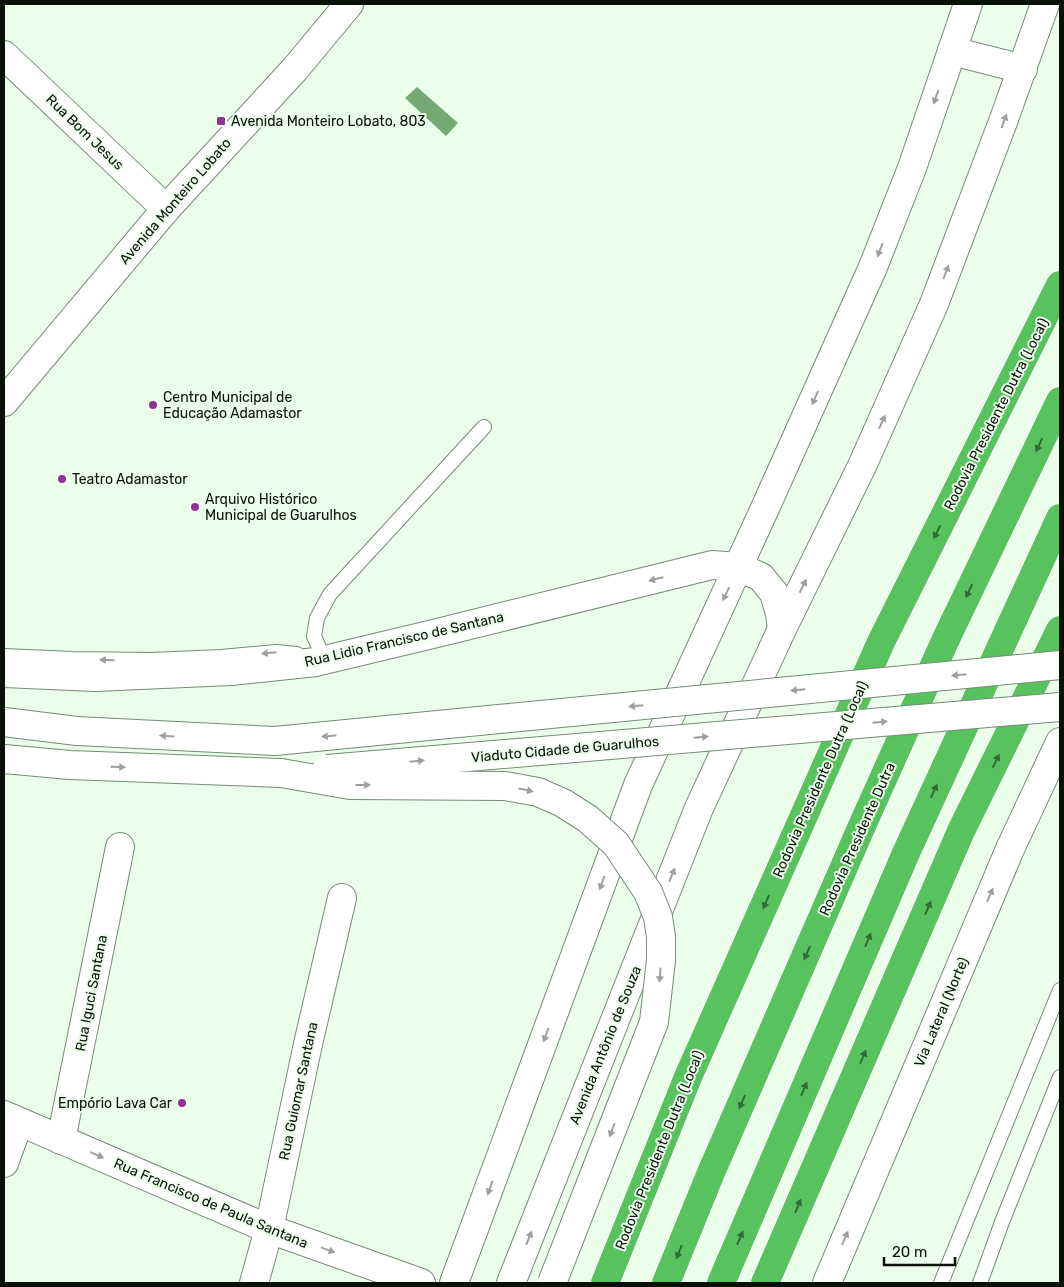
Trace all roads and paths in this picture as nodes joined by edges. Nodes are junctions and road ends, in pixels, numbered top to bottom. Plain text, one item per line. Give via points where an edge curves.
1 (349, 4) edge
2 (968, 4) edge
3 (1045, 4) edge
4 (952, 51) junction
5 (4, 54) edge
6 (1023, 69) junction
7 (166, 209) junction
8 (1060, 285) edge
9 (1060, 401) edge
10 (4, 402) edge
11 (484, 427) dead end
12 (1060, 518) edge
13 (738, 567) junction
14 (782, 629) junction
15 (1060, 630) edge
16 (4, 656) edge
17 (320, 660) junction
18 (1060, 665) edge
19 (4, 673) edge
20 (1060, 707) edge
21 (4, 722) edge
22 (1060, 742) edge
23 (4, 758) edge
24 (281, 773) junction
25 (120, 847) dead end
26 (342, 898) dead end
27 (1060, 990) edge
28 (1060, 1077) edge
29 (12, 1119) edge
30 (61, 1140) junction
31 (4, 1163) edge
32 (269, 1229) junction
33 (254, 1283) edge
34 (421, 1283) edge
35 (454, 1283) edge
36 (511, 1283) edge
37 (552, 1283) edge
38 (605, 1283) edge
39 (666, 1283) edge
40 (721, 1283) edge
41 (765, 1283) edge
42 (826, 1283) edge
43 (941, 1283) edge
44 (980, 1283) edge

1 - 7 main road, Avenida Monteiro Lobato via 295,69
2 - 4 main road
3 - 6 main road, Avenida Antônio de Souza
4 - 6 main road
4 -> 13 main road via 912,168 873,267
5 - 7 main road, Rua Bom Jesus
14 -> 6 main road, Avenida Antônio de Souza via 862,466 934,304
7 - 10 main road, Avenida Monteiro Lobato
8 -> 38 highway, Rodovia Presidente Dutra (Local) via 881,642 688,1077
9 -> 39 highway, Rodovia Presidente Dutra via 945,641 865,819
11 - 17 lane via 330,594 317,618 314,636
40 -> 12 highway via 906,853
13 - 14 main road, Rua Lidio Francisco de Santana via 761,577 774,593
13 -> 17 main road, Rua Lidio Francisco de Santana via 712,565
13 -> 35 main road via 638,785
36 -> 14 main road, Avenida Antônio de Souza via 699,808
41 -> 15 highway via 961,831
17 -> 16 lane via 276,652 151,660
17 - 19 main road, Rua Lidio Francisco de Santana via 231,671 95,677
18 -> 21 main road, bridge via 276,741 77,731
24 -> 20 main road, Viaduto Cidade de Guarulhos, bridge
42 -> 22 main road, Via Lateral (Norte) via 1010,849
23 -> 24 main road, Viaduto Cidade de Guarulhos via 70,765
24 -> 37 main road, bridge via 350,785 505,786 538,792 588,819 616,844 648,892 658,917 661,937 654,1022
25 - 30 main road, Rua Iguci Santana
26 - 32 main road, Rua Guiomar Santana
27 - 43 lane
28 - 44 lane
29 - 30 main road, Rua Francisco de Paula Santana
29 - 31 main road
30 -> 32 main road, Rua Francisco de Paula Santana
32 - 33 main road, Rua Guiomar Santana
32 -> 34 main road, Rua Francisco de Paula Santana

